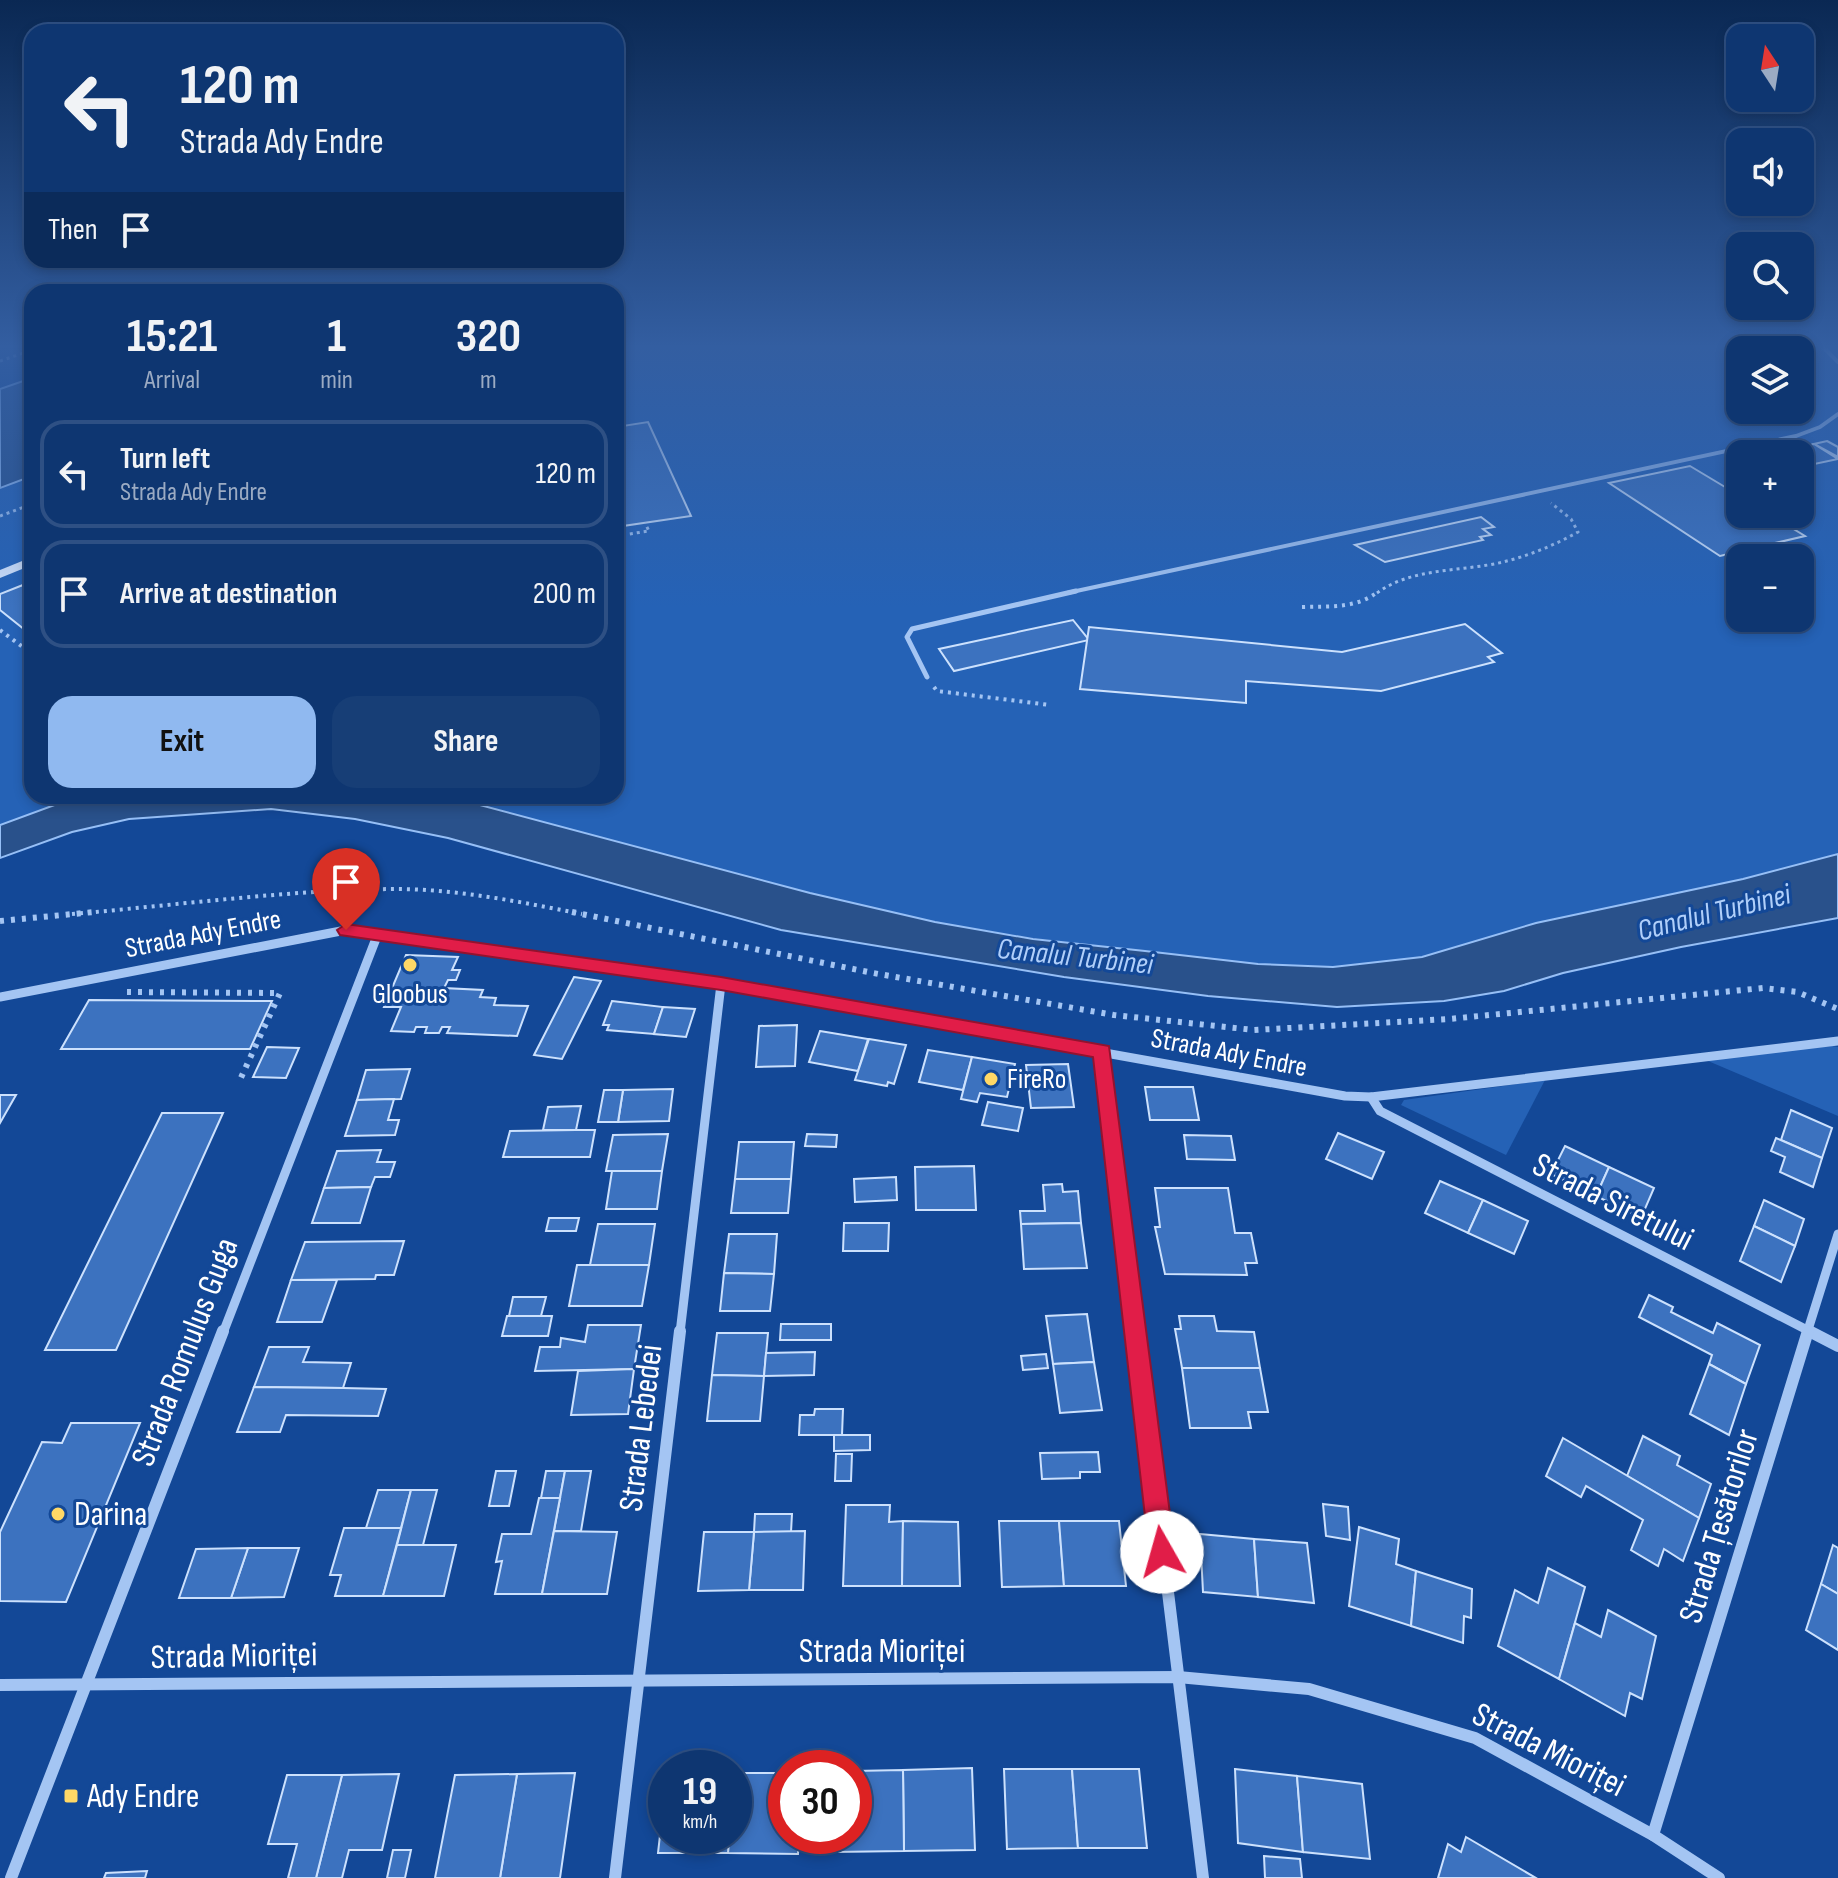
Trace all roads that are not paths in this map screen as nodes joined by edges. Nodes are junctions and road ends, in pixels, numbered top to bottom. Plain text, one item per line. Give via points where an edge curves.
1 (1802, 434) edge
2 (24, 564) edge
3 (0, 574) edge
4 (927, 677) road end
5 (377, 936) junction
6 (721, 984) junction
7 (0, 997) edge
8 (1838, 1041) edge
9 (1102, 1051) junction
10 (1371, 1097) junction
11 (1838, 1234) edge
12 (1809, 1332) junction
13 (1838, 1346) edge
14 (1178, 1677) junction
15 (640, 1680) junction
16 (0, 1685) edge
17 (87, 1685) junction
18 (1653, 1835) junction
19 (11, 1878) edge
20 (615, 1878) edge
21 (1203, 1878) edge
22 (1719, 1878) edge

1 - 4 lane via 928,623 907,637
2 - 3 street
5 - 6 street, Strada Ady Endre
5 - 7 street, Strada Ady Endre via 346,930 321,933
5 - 17 street, Strada Romulus Guga
6 - 9 street, Strada Ady Endre
6 - 15 street, Strada Lebedei
8 - 10 street, Strada Ady Endre
9 - 10 street, Strada Ady Endre via 1318,1093
9 - 14 street
10 - 12 street, Strada Siretului via 1380,1111
11 - 12 street, Strada Țesătorilor
12 - 13 street, Strada Siretului
12 - 18 street, Strada Țesătorilor
14 - 15 street, Strada Mioriței
14 - 18 street, Strada Mioriței via 1309,1689 1475,1738
14 - 21 street
15 - 17 street, Strada Mioriței
15 - 20 street, Strada Lebedei
16 - 17 street, Strada Mioriței
17 - 19 street, Strada Romulus Guga
18 - 22 street, Strada Mioriței

